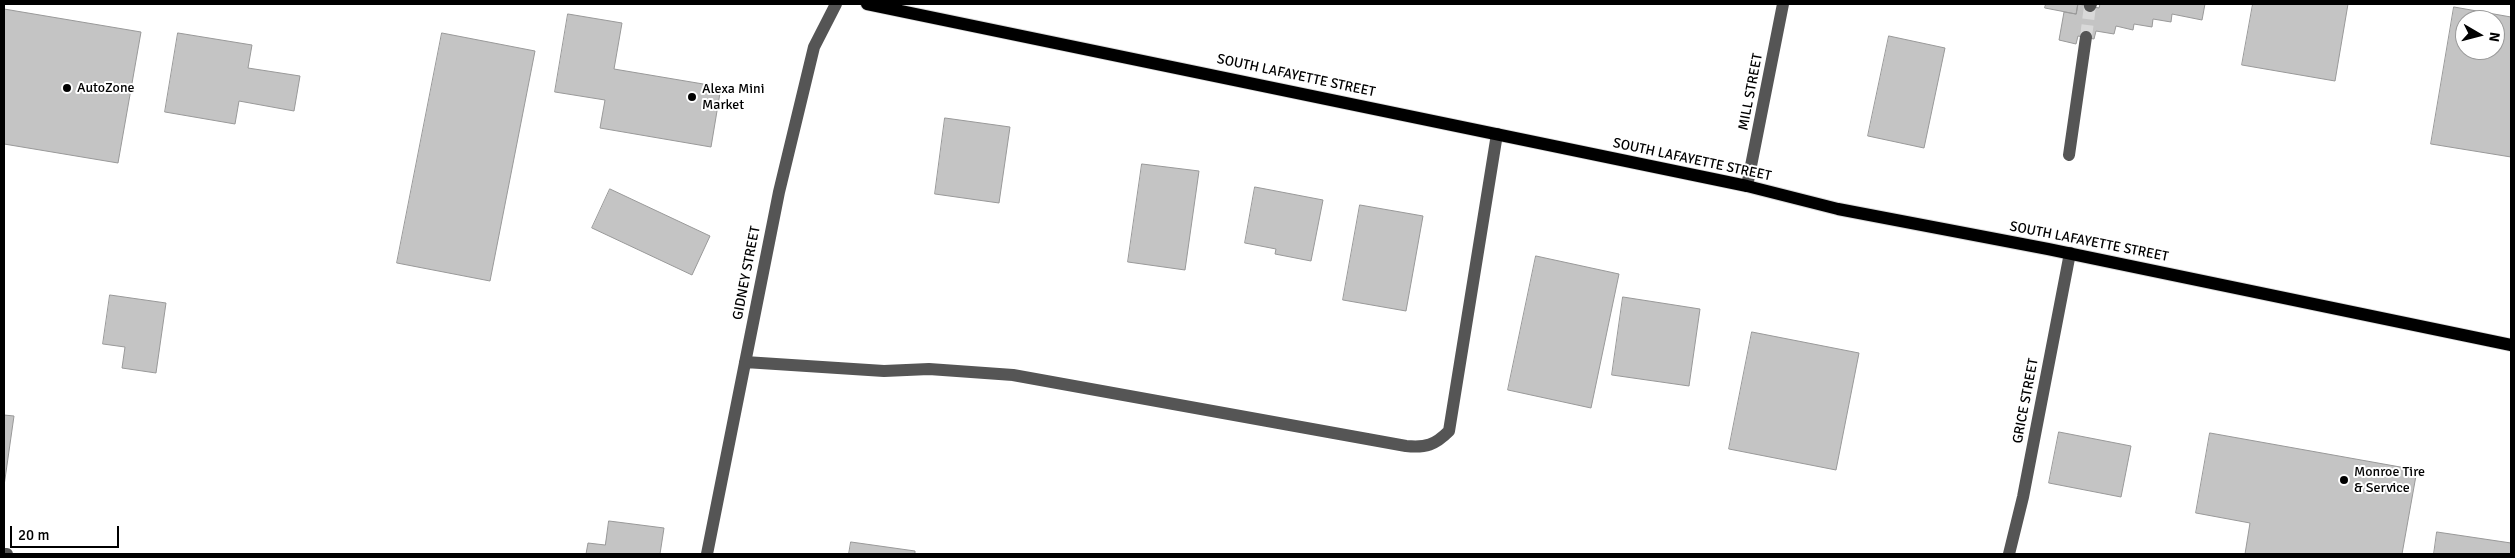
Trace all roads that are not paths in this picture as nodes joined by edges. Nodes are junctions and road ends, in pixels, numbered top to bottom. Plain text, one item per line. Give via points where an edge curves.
1 (836, 4) edge
2 (867, 4) edge
3 (1783, 4) edge
4 (2086, 37) tunnel mouth
5 (1497, 134) junction
6 (2069, 155) dead end
7 (1747, 186) junction
8 (2070, 253) junction
9 (2511, 345) edge
10 (745, 362) junction
11 (707, 554) edge
12 (2009, 554) edge

1 - 10 street, GIDNEY STREET via 814,47 806,78 778,192
2 - 5 main road, SOUTH LAFAYETTE STREET
3 - 7 street, MILL STREET
4 - 6 street
5 - 7 main road, SOUTH LAFAYETTE STREET
5 - 10 street via 1449,432 1435,444 1415,447 1013,375
7 - 8 main road, SOUTH LAFAYETTE STREET via 1838,209
8 - 9 main road, SOUTH LAFAYETTE STREET
8 - 12 street, GRICE STREET
10 - 11 street, GIDNEY STREET

